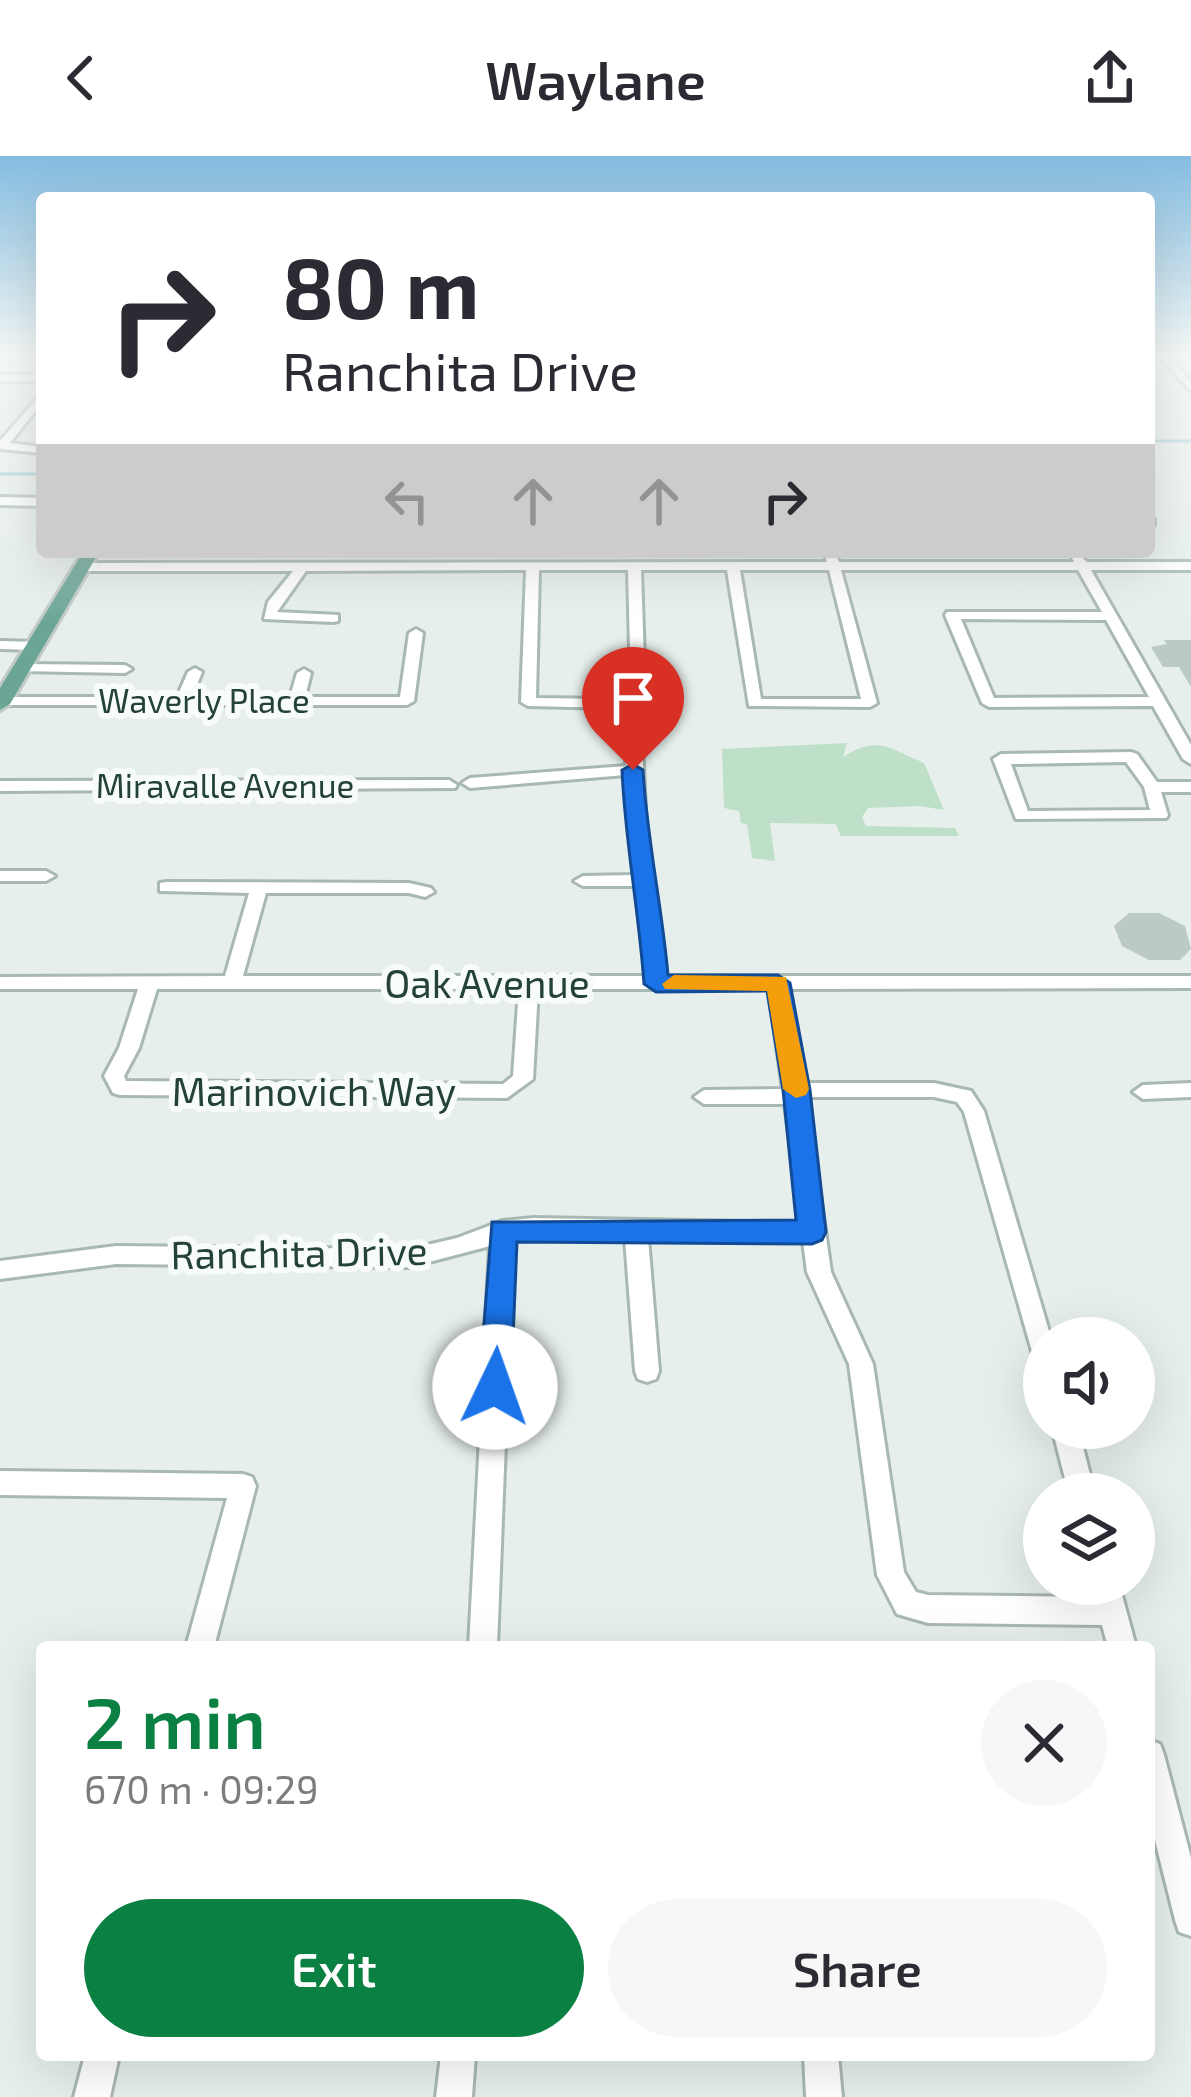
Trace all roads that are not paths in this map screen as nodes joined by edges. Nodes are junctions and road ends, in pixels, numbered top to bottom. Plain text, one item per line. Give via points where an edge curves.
1 (3, 445) edge
2 (36, 449) edge
3 (36, 502) edge
4 (2, 505) edge
5 (436, 559) edge
6 (832, 559) edge
7 (930, 559) edge
8 (1080, 559) edge
9 (87, 560) edge
10 (1191, 566) edge
11 (301, 567) junction
12 (532, 567) junction
13 (634, 567) junction
14 (733, 567) junction
15 (1113, 616) junction
16 (333, 618) dead end
17 (416, 633) dead end
18 (0, 645) edge
19 (36, 646) junction
20 (23, 668) junction
21 (125, 669) dead end
22 (195, 672) dead end
23 (304, 673) dead end
24 (3, 696) edge
25 (183, 700) junction
26 (296, 701) junction
27 (1159, 701) junction
28 (634, 742) dead end
29 (1191, 759) edge
30 (633, 770) junction
31 (470, 783) dead end
32 (449, 785) dead end
33 (0, 787) edge
34 (1152, 787) junction
35 (1191, 787) edge
36 (0, 876) edge
37 (46, 876) dead end
38 (644, 880) junction
39 (583, 881) dead end
40 (166, 887) dead end
41 (260, 887) junction
42 (425, 892) dead end
43 (1191, 982) edge
44 (149, 983) junction
45 (778, 983) junction
46 (232, 984) junction
47 (529, 984) junction
48 (656, 984) junction
49 (3, 989) edge
50 (1191, 1090) edge
51 (1143, 1092) dead end
52 (797, 1093) junction
53 (704, 1097) dead end
54 (636, 1229) junction
55 (502, 1230) junction
56 (812, 1232) junction
57 (0, 1270) edge
58 (1033, 1317) edge
59 (647, 1371) dead end
60 (0, 1483) edge
61 (1023, 1603) edge
62 (1111, 1605) edge
63 (202, 1641) edge
64 (483, 1641) edge
65 (1120, 1641) edge
66 (1155, 1779) edge
67 (1191, 1920) edge
68 (101, 2061) edge
69 (457, 2061) edge
70 (821, 2061) edge
71 (92, 2097) edge
72 (454, 2097) edge
73 (824, 2097) edge

1 - 2 street
3 - 4 street
5 - 11 street
5 - 12 street
6 - 7 street
6 - 14 street
6 - 14 street via 870,703 754,703
7 - 8 street
8 - 10 street
8 - 15 street
9 - 11 street
9 - 19 main road
11 - 16 street via 274,597 269,616
12 - 13 street
12 - 13 street via 528,702 616,704 638,692
13 - 14 street
15 - 27 street
15 - 27 street via 952,615 989,703
17 - 26 street, Waverly Place via 407,701
18 - 19 street
19 - 20 main road
20 - 21 street
20 - 24 main road
22 - 25 street
23 - 26 street
24 - 25 street, Waverly Place
25 - 26 street, Waverly Place
27 - 29 street
28 - 30 street
30 - 31 street
30 - 38 street
32 - 33 street, Miravalle Avenue
34 - 34 street via 1160,815 1022,816 1001,759 1131,757
34 - 35 street
36 - 37 street
38 - 39 street
38 - 48 street
40 - 41 street
41 - 42 street
41 - 46 street
43 - 45 street, Oak Avenue
44 - 46 street, Oak Avenue
44 - 47 street, Marinovich Way via 113,1076 121,1088 508,1091 523,1079
44 - 49 street, Oak Avenue
45 - 48 street, Oak Avenue
45 - 52 street
46 - 47 street, Oak Avenue
47 - 48 street, Oak Avenue
50 - 51 street
52 - 53 street
52 - 56 street
52 - 58 street via 964,1096
54 - 55 street, Ranchita Drive
54 - 56 street, Ranchita Drive
54 - 59 street
55 - 57 street, Ranchita Drive via 410,1258 116,1255
55 - 64 street
56 - 61 street via 819,1272 861,1364 891,1575 907,1604
60 - 63 street via 243,1486
62 - 65 street
66 - 67 street
68 - 71 street
69 - 72 street
70 - 73 street

